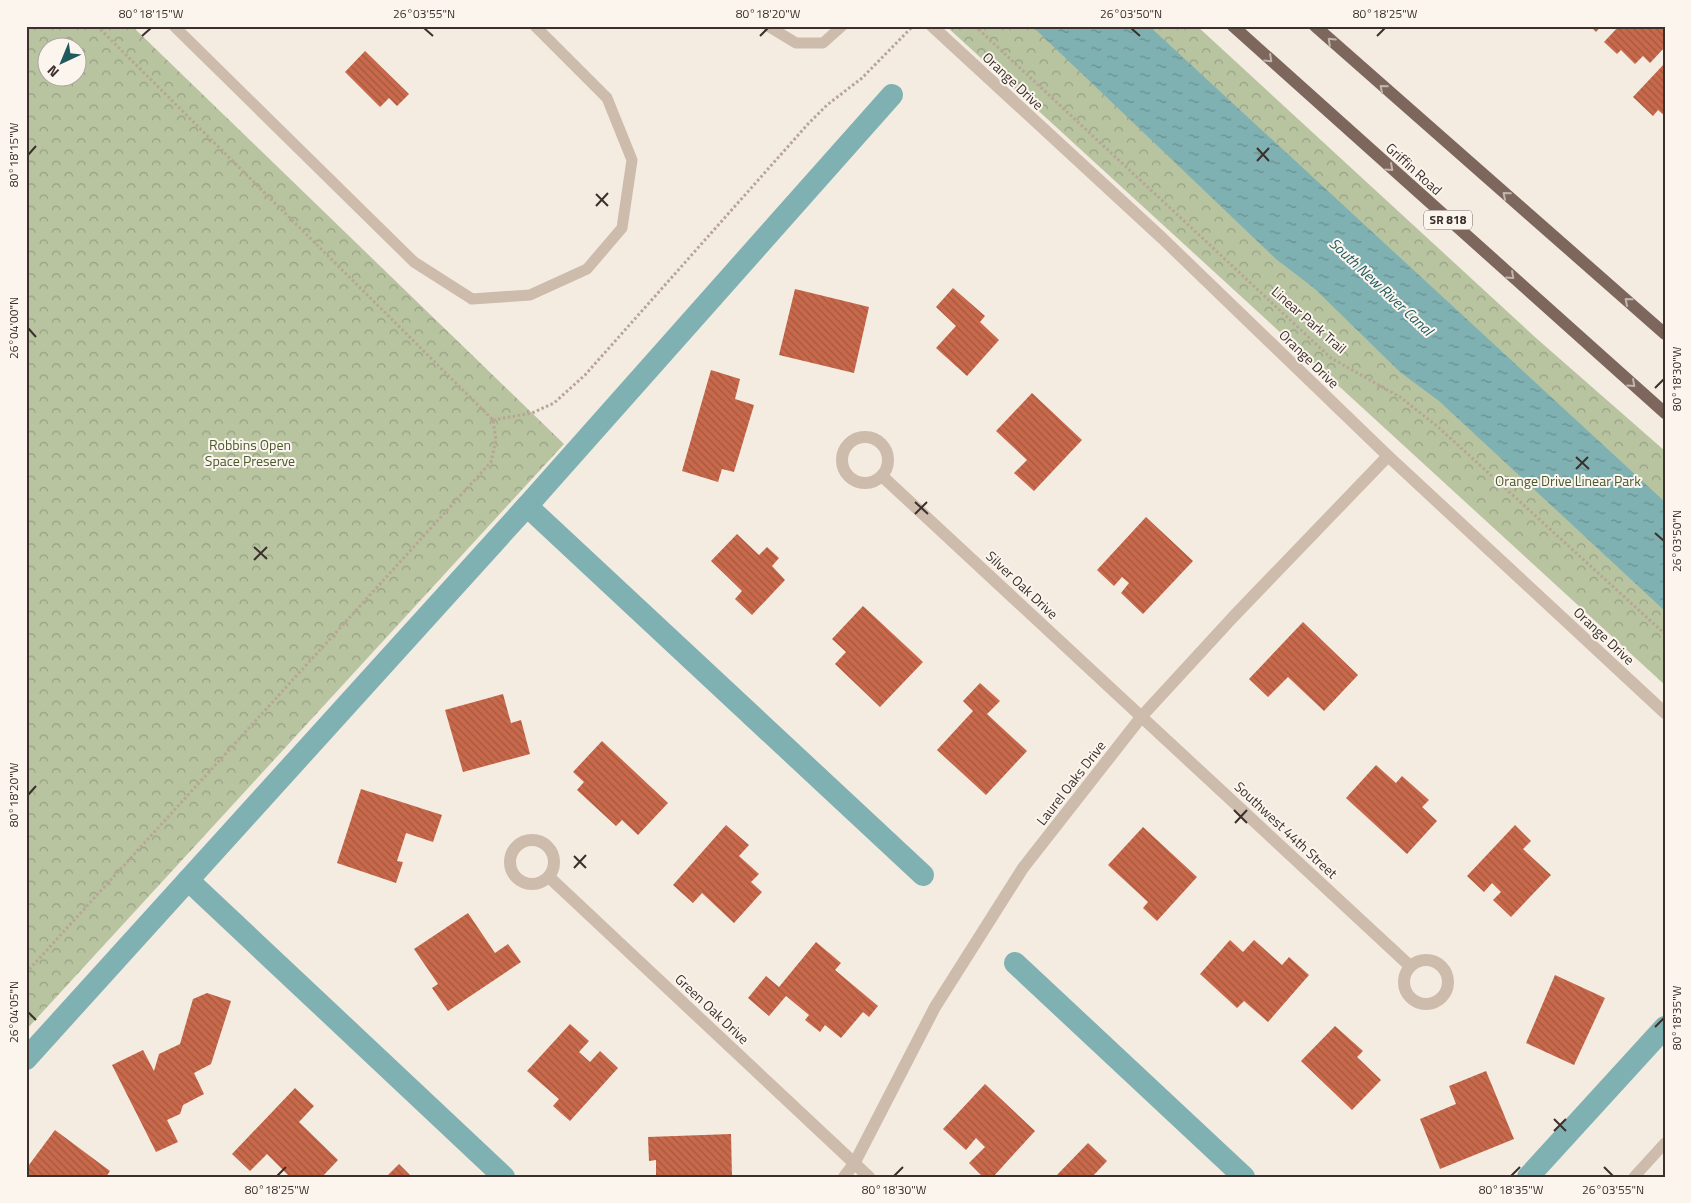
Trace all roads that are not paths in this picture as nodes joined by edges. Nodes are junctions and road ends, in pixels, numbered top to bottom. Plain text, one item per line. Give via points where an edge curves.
1 (174, 26) edge
2 (535, 26) edge
3 (768, 26) edge
4 (842, 26) edge
5 (932, 26) edge
6 (1233, 26) edge
7 (1315, 26) edge
8 (1665, 334) edge
9 (1665, 413) edge
10 (1388, 456) junction
11 (882, 476) dead end
12 (1665, 713) edge
13 (1142, 716) junction
14 (549, 877) dead end
15 (1410, 966) dead end
16 (1665, 1143) edge
17 (854, 1164) junction
18 (844, 1177) edge
19 (868, 1177) edge
20 (1634, 1177) edge

1 - 2 lane via 414,262 472,299 530,295 587,269 622,228 632,160 607,98
3 - 4 lane via 796,43 823,43
5 - 10 street, Orange Drive via 1162,238
6 -> 9 main road, Griffin Road / SR 818
8 -> 7 main road
10 - 12 street, Orange Drive
10 - 13 street, Laurel Oaks Drive
11 - 13 street, Silver Oak Drive
13 - 15 street, Southwest 44th Street
13 - 17 street, Laurel Oaks Drive via 1023,868 935,1007
14 - 17 street, Green Oak Drive
16 - 20 lane
17 - 18 street, Laurel Oaks Drive
17 - 19 street, Green Oak Drive

